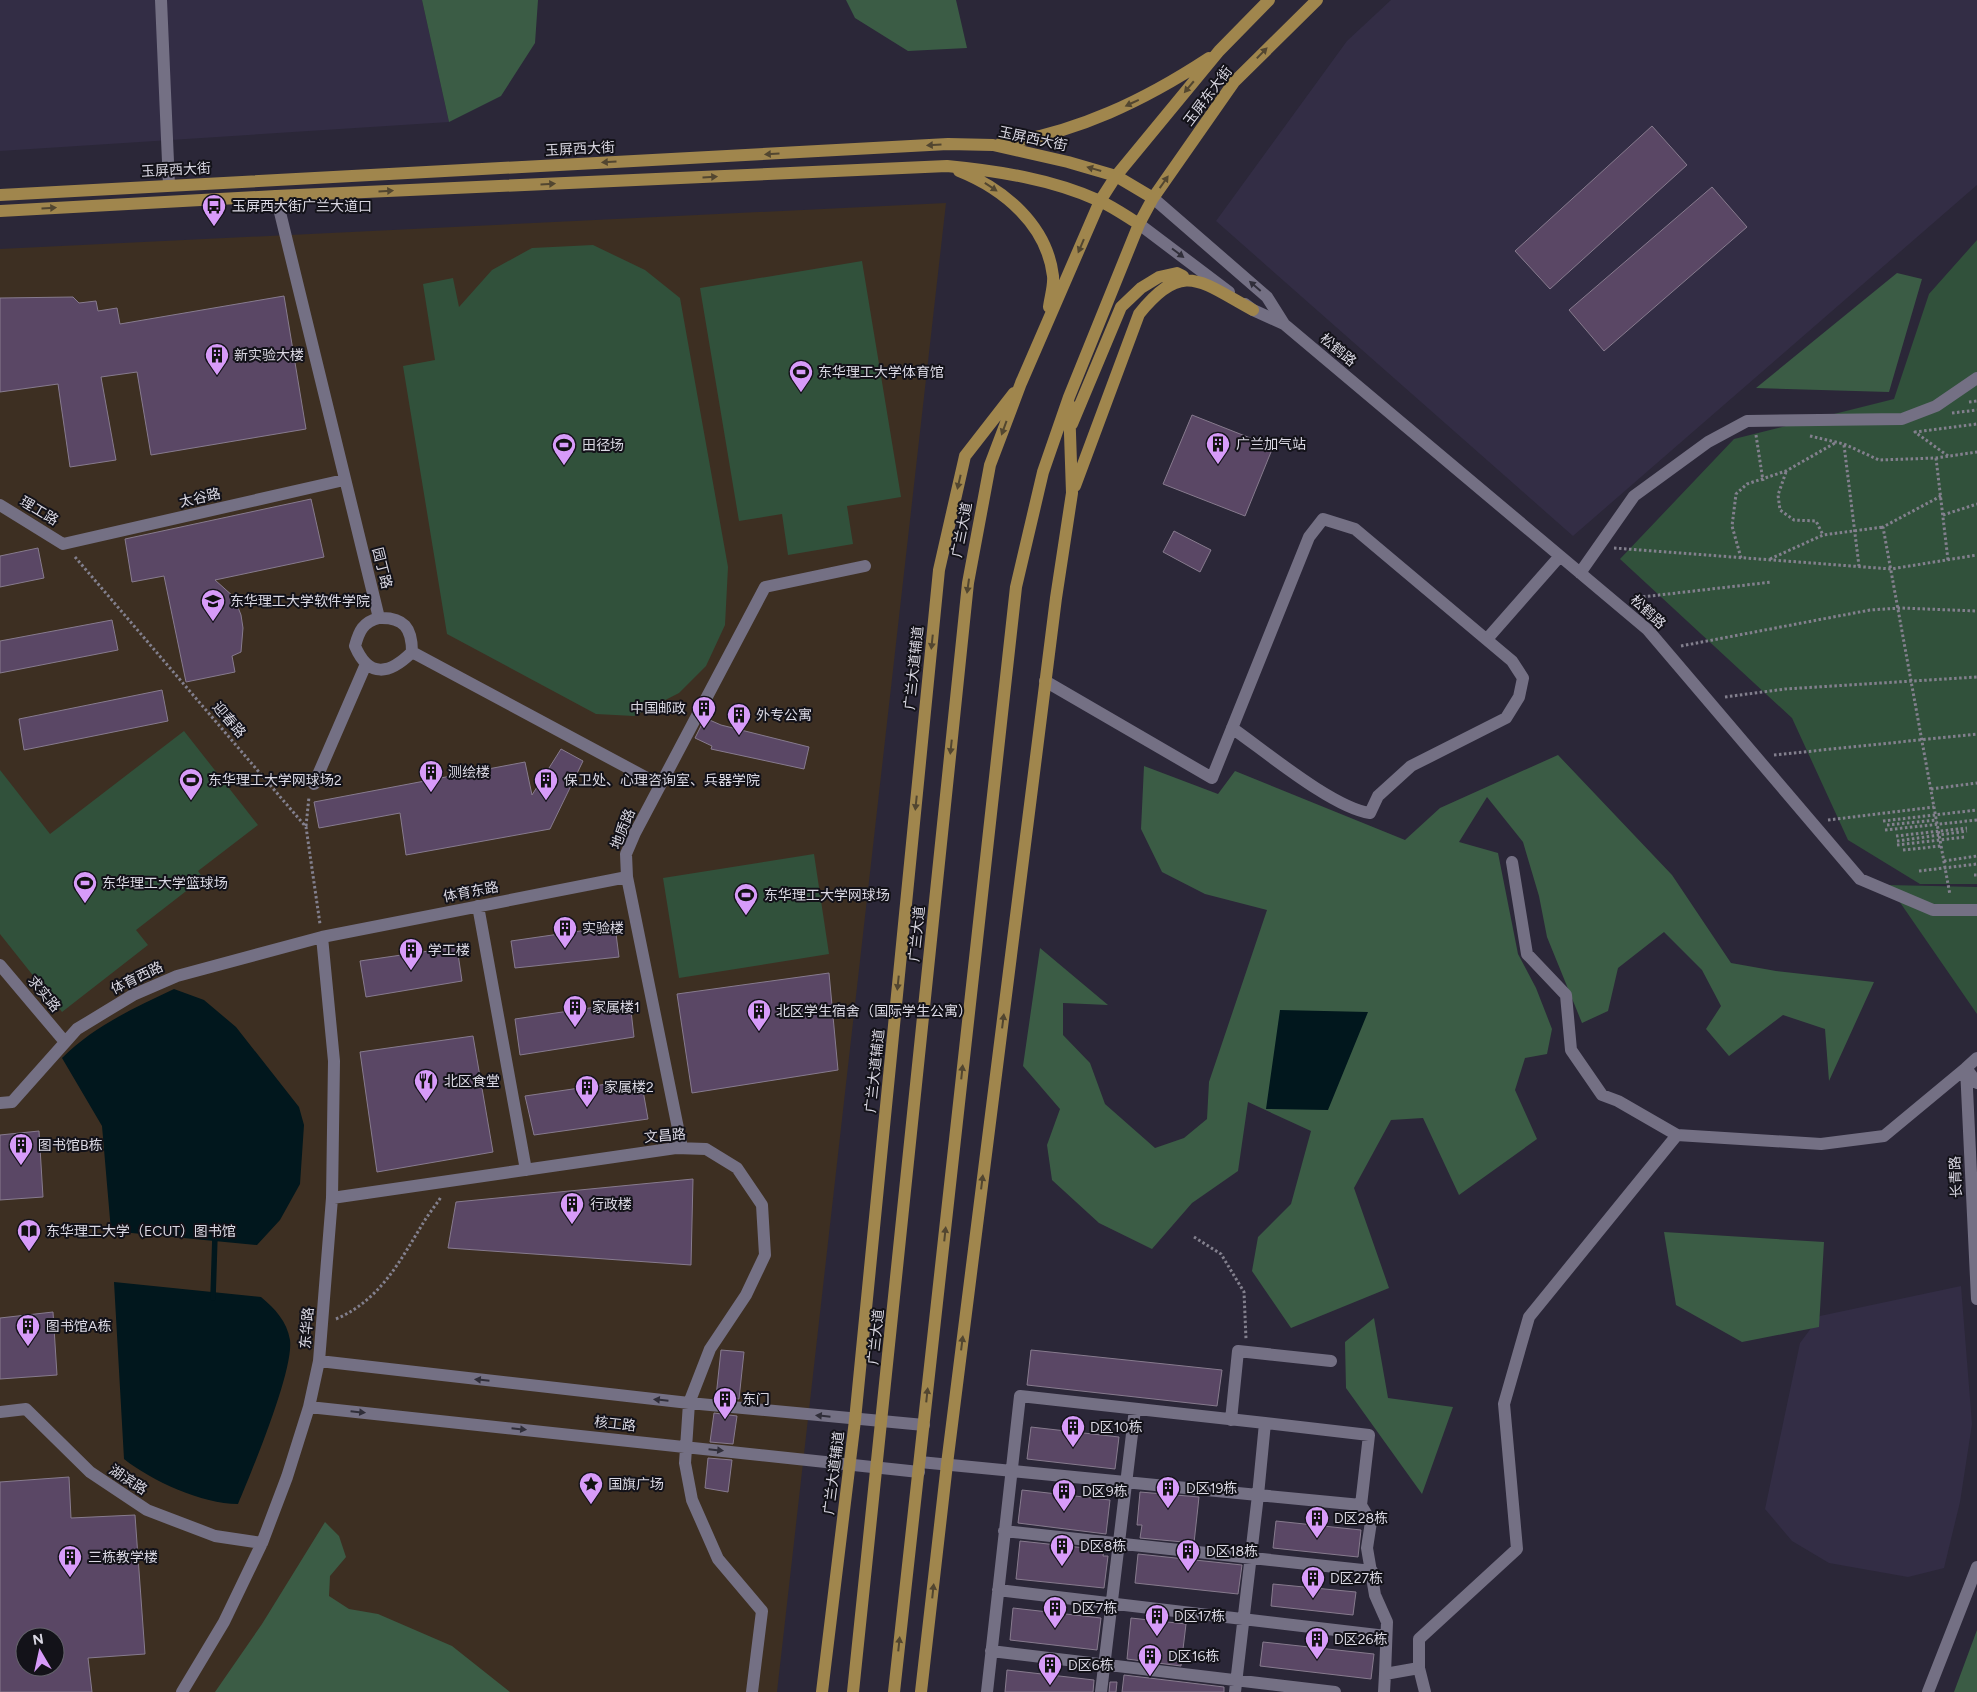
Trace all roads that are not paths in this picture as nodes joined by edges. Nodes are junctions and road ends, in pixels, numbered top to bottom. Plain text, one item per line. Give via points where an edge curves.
1 (161, 0) edge
2 (1269, 0) edge
3 (1317, 0) edge
4 (1219, 51) junction
5 (993, 145) junction
6 (947, 166) junction
7 (1116, 176) junction
8 (169, 185) junction
9 (0, 195) edge
10 (276, 196) junction
11 (1153, 198) junction
12 (1100, 201) junction
13 (0, 211) edge
14 (1139, 224) junction
15 (1201, 282) junction
16 (1253, 310) junction
17 (1047, 324) junction
18 (1284, 324) junction
19 (1977, 378) edge
20 (1021, 383) junction
21 (1069, 397) junction
22 (1070, 428) junction
23 (344, 480) junction
24 (1072, 493) junction
25 (0, 505) edge
26 (63, 544) joint
27 (1560, 556) junction
28 (865, 566) dead end
29 (1580, 573) junction
30 (379, 618) junction
31 (1487, 640) junction
32 (412, 652) junction
33 (366, 664) junction
34 (1046, 681) junction
35 (1232, 728) junction
36 (314, 784) road end
37 (660, 785) junction
38 (1512, 862) dead end
39 (627, 876) junction
40 (478, 906) junction
41 (1977, 910) edge
42 (322, 937) junction
43 (0, 966) edge
44 (65, 1042) junction
45 (1977, 1058) edge
46 (1966, 1068) junction
47 (1977, 1083) edge
48 (0, 1103) edge
49 (1678, 1135) junction
50 (682, 1148) junction
51 (526, 1170) junction
52 (332, 1198) junction
53 (1977, 1299) edge
54 (319, 1361) junction
55 (1332, 1361) dead end
56 (690, 1403) junction
57 (309, 1407) junction
58 (1135, 1409) junction
59 (0, 1412) edge
60 (855, 1420) junction
61 (1231, 1420) junction
62 (882, 1422) junction
63 (1265, 1423) junction
64 (924, 1425) junction
65 (686, 1447) junction
66 (850, 1464) junction
67 (947, 1464) junction
68 (877, 1467) junction
69 (919, 1467) junction
70 (1011, 1470) junction
71 (1127, 1482) junction
72 (1258, 1495) junction
73 (1361, 1505) junction
74 (1004, 1531) junction
75 (262, 1543) junction
76 (1120, 1543) junction
77 (1251, 1558) junction
78 (1977, 1567) edge
79 (1372, 1571) junction
80 (998, 1590) junction
81 (1112, 1603) junction
82 (1244, 1619) junction
83 (1386, 1636) junction
84 (991, 1651) junction
85 (1104, 1665) junction
86 (1419, 1668) junction
87 (1385, 1674) junction
88 (1236, 1686) edge
89 (182, 1692) edge
90 (752, 1692) edge
91 (822, 1692) edge
92 (853, 1692) edge
93 (894, 1692) edge
94 (922, 1692) edge
95 (987, 1692) edge
96 (1101, 1692) edge
97 (1335, 1692) edge
98 (1384, 1692) edge
99 (1425, 1692) edge
100 (1928, 1692) edge

1 - 8 street
2 - 4 main road, 玉屏东大街
11 -> 3 main road, 玉屏东大街 via 1234,82
4 -> 5 main road via 1178,78 1109,114 1078,126
4 -> 7 main road, 玉屏东大街
7 -> 5 main road, 玉屏西大街
5 -> 8 main road, 玉屏西大街 via 948,144
10 -> 6 main road
6 - 12 main road via 990,170 1056,185
6 -> 17 main road via 979,179 1002,195 1027,217 1046,247 1053,278
7 - 11 main road, 玉屏西大街
7 - 12 main road, 玉屏东大街
8 - 9 main road, 玉屏西大街
13 -> 10 main road
10 - 23 street, 园丁路
11 - 14 main road, 玉屏东大街
18 -> 11 street, 松鹤路 via 1267,297
12 - 14 main road
12 -> 17 main road, 广兰大道
14 -> 16 street, 松鹤路
14 - 21 main road
15 - 16 main road
15 - 22 main road via 1177,274 1160,277 1141,288 1121,307
15 - 24 main road via 1170,284 1155,294 1139,314
16 - 18 street, 松鹤路
17 - 20 main road, 广兰大道
18 - 27 street, 松鹤路
19 - 29 street via 1936,406 1902,419 1747,421 1708,442 1634,496
20 -> 60 main road, 广兰大道辅道 via 965,456 939,570
20 -> 62 main road, 广兰大道 via 990,465 968,583
21 - 22 main road
64 -> 21 main road via 1016,587 1043,472
22 - 24 main road
23 - 26 street, 太谷路
23 - 30 street, 园丁路
24 - 34 main road
25 - 26 street, 理工路
27 - 29 street, 松鹤路
27 - 31 street
28 - 37 street, 地质路 via 765,587
29 - 41 street, 松鹤路 via 1648,630 1860,879 1933,910
30 - 32 street via 394,618 404,624 412,639
30 - 33 street via 368,621 358,632 355,646
31 - 35 street via 1512,661 1524,678 1519,697 1506,718 1411,766 1378,796 1370,813 1330,796
31 - 35 street via 1355,529 1323,519 1309,537
32 - 33 street via 401,664 386,669 378,671
32 - 37 street
33 - 36 street
34 - 35 street via 1212,778
67 -> 34 main road
37 - 39 street, 地质路 via 626,854
38 - 49 street via 1527,954 1566,995 1571,1050 1602,1095
39 - 40 street, 体育东路
39 - 50 street, 地质路
40 - 42 street, 体育东路
40 - 51 street
42 - 44 street, 体育西路 via 177,976 94,1017
42 - 52 street, 东华路 via 334,1061
43 - 44 street, 求实路
44 - 48 street, 体育西路 via 12,1102
45 - 46 street
46 - 47 street
46 - 49 street via 1884,1136 1821,1144
46 - 53 street, 长青路
49 - 86 street via 1529,1317 1504,1404 1517,1549 1420,1639
50 - 51 street, 文昌路
50 - 56 street, 文昌路 via 706,1149 737,1168 762,1205 765,1255 746,1295 710,1348
51 - 52 street, 文昌路
52 - 54 street, 东华路
56 -> 54 street
54 - 57 street, 东华路
55 - 61 street via 1238,1351
60 -> 56 street
56 - 65 street, 文昌路
57 -> 65 street, 核工路
57 - 75 street, 东华路
58 - 61 street
58 - 70 street via 1020,1396
58 - 71 street
59 - 75 street, 湖滨路 via 26,1409 90,1472 147,1510 215,1536
60 - 62 street
60 - 66 main road, 广兰大道辅道
61 - 63 street
62 - 64 street
62 - 68 main road, 广兰大道
63 - 72 street
63 - 73 street via 1369,1435
64 - 69 main road
65 -> 66 street, 核工路
65 - 90 street, 文昌路 via 685,1463 692,1500 718,1559 762,1611
66 - 68 street, 核工路
66 - 91 main road, 广兰大道辅道
67 - 69 street, 核工路
67 - 70 street, 核工路
94 -> 67 main road
68 - 69 street, 核工路
68 - 92 main road, 广兰大道
93 -> 69 main road
70 - 71 street, 核工路
70 - 74 street
71 - 72 street, 核工路
71 - 76 street
72 - 73 street, 核工路
72 - 77 street
73 - 79 street via 1372,1522 1367,1548
74 - 76 street
74 - 80 street
75 - 89 street, 东华路 via 224,1622
76 - 77 street
76 - 81 street
77 - 79 street
77 - 82 street
78 - 100 street
79 - 83 street via 1375,1595 1387,1622
80 - 81 street
80 - 84 street
81 - 82 street
81 - 85 street
82 - 83 street
82 - 88 street
83 - 87 street
84 - 85 street
84 - 95 street
85 - 88 street
85 - 96 street
86 - 87 street
86 - 99 street
87 - 98 street
88 - 97 street

